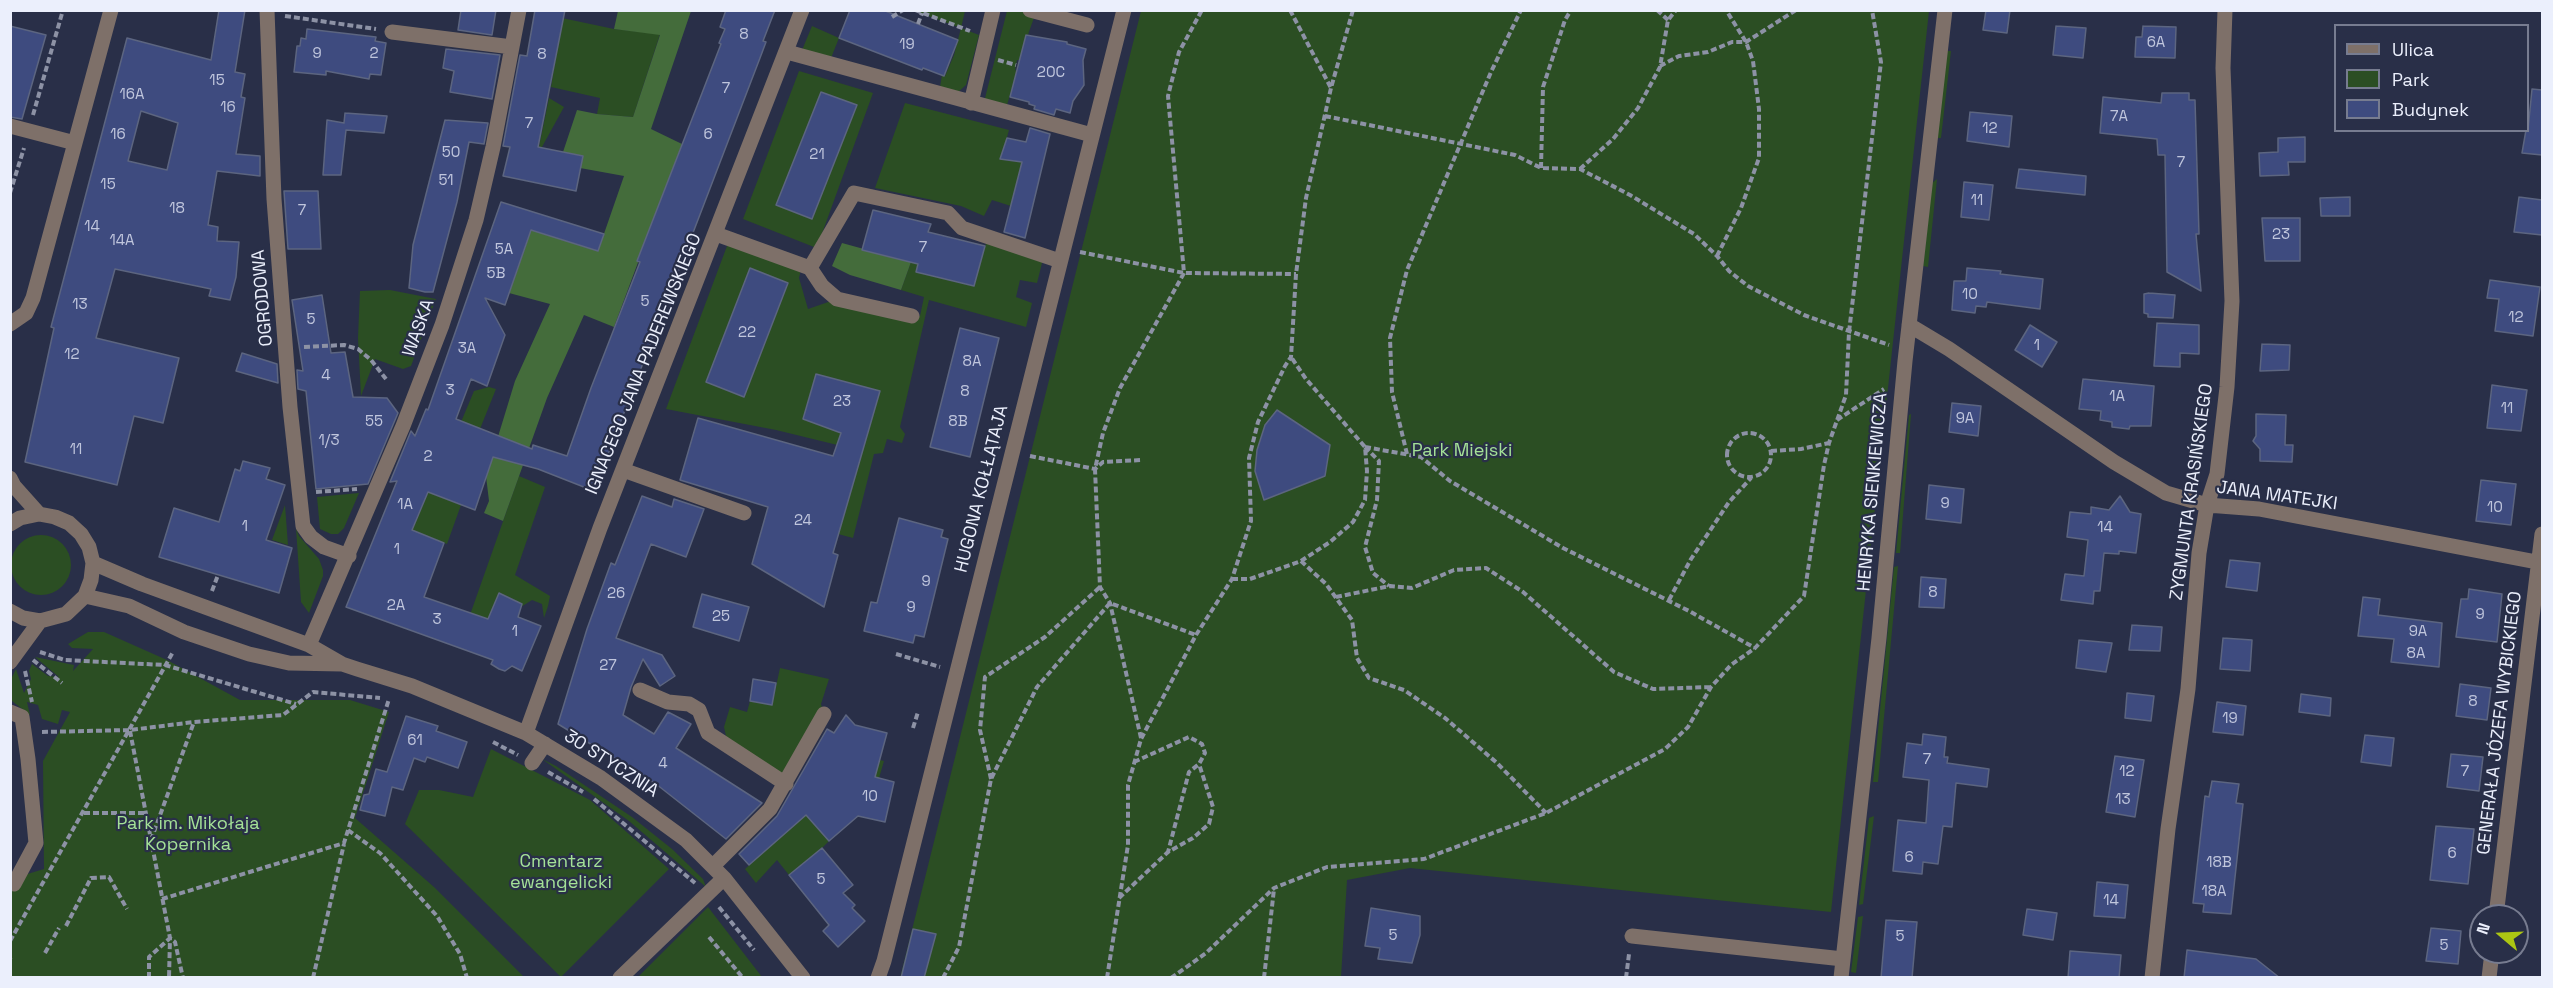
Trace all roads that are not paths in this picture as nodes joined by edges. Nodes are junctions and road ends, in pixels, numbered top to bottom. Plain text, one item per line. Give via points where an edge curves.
1 (111, 10) edge
2 (519, 10) edge
3 (802, 10) edge
4 (993, 10) edge
5 (1030, 10) edge
6 (1124, 10) edge
7 (1945, 10) edge
8 (2225, 10) edge
9 (267, 12) edge
10 (1088, 25) dead end
11 (392, 32) road end
12 (512, 47) junction
13 (787, 52) junction
14 (971, 103) junction
15 (10, 126) edge
16 (1092, 135) junction
17 (75, 143) junction
18 (716, 234) junction
19 (1060, 261) junction
20 (810, 268) junction
21 (912, 316) dead end
22 (10, 324) edge
23 (1909, 326) junction
24 (623, 470) junction
25 (10, 478) edge
26 (2207, 506) junction
27 (744, 513) dead end
28 (39, 514) junction
29 (10, 524) edge
30 (2542, 534) edge
31 (349, 556) junction
32 (93, 563) junction
33 (2541, 563) edge
34 (85, 596) junction
35 (10, 611) edge
36 (40, 621) junction
37 (309, 645) junction
38 (17, 661) edge
39 (342, 664) junction
40 (640, 690) dead end
41 (10, 712) edge
42 (825, 714) dead end
43 (526, 733) junction
44 (545, 744) junction
45 (532, 763) road end
46 (786, 784) junction
47 (713, 866) junction
48 (724, 878) junction
49 (14, 884) dead end
50 (2498, 904) edge
51 (1632, 936) dead end
52 (1843, 959) junction
53 (620, 978) edge
54 (803, 978) edge
55 (878, 978) edge
56 (1841, 978) edge
57 (2152, 978) edge

1 - 17 street
2 - 12 street, WĄSKA
3 - 13 street, IGNACEGO JANA PADEREWSKIEGO
4 - 14 street
5 - 10 street
6 - 16 street, HUGONA KOŁŁĄTAJA
7 - 23 street, HENRYKA SIENKIEWICZA
8 - 26 street, ZYGMUNTA KRASIŃSKIEGO via 2223,68 2232,301 2217,474
9 - 31 street, OGRODOWA via 274,199 303,526 324,547
11 - 12 street
12 - 31 street, WĄSKA via 493,147 469,241 442,325
13 - 14 street
13 - 18 street, IGNACEGO JANA PADEREWSKIEGO
14 - 16 street
15 - 17 street
16 - 19 street, HUGONA KOŁŁĄTAJA
17 - 22 street via 33,298 26,313
18 - 20 street
18 - 24 street, IGNACEGO JANA PADEREWSKIEGO
19 - 20 street via 962,228 948,213 854,193
19 - 55 street, HUGONA KOŁŁĄTAJA
20 - 21 street via 837,299
23 - 26 street, JANA MATEJKI via 2114,462 2166,493
23 - 52 street, HENRYKA SIENKIEWICZA
24 - 27 street
24 - 43 street, IGNACEGO JANA PADEREWSKIEGO
25 - 28 street
26 - 33 street, JANA MATEJKI via 2259,509
26 - 57 street, ZYGMUNTA KRASIŃSKIEGO
28 - 29 street
28 - 32 street via 55,517 75,528 89,547
30 - 33 street, GENERAŁA JÓZEFA WYBICKIEGO
31 - 37 street, WĄSKA
32 - 34 street
32 - 37 street, 30 STYCZNIA
33 - 50 street, GENERAŁA JÓZEFA WYBICKIEGO
34 - 36 street via 66,614
34 - 39 street, 30 STYCZNIA via 129,606 184,632 249,654 289,663
35 - 36 street
36 - 38 street
37 - 39 street, 30 STYCZNIA
39 - 43 street, 30 STYCZNIA via 412,686
40 - 46 street via 699,710 708,733
41 - 49 street via 22,717 36,843
42 - 46 street
43 - 44 street, 30 STYCZNIA
44 - 45 street
44 - 47 street, 30 STYCZNIA via 663,821
46 - 47 street via 770,809
47 - 48 street, 30 STYCZNIA
48 - 53 street
48 - 54 street, 30 STYCZNIA
51 - 52 street
52 - 56 street, HENRYKA SIENKIEWICZA

